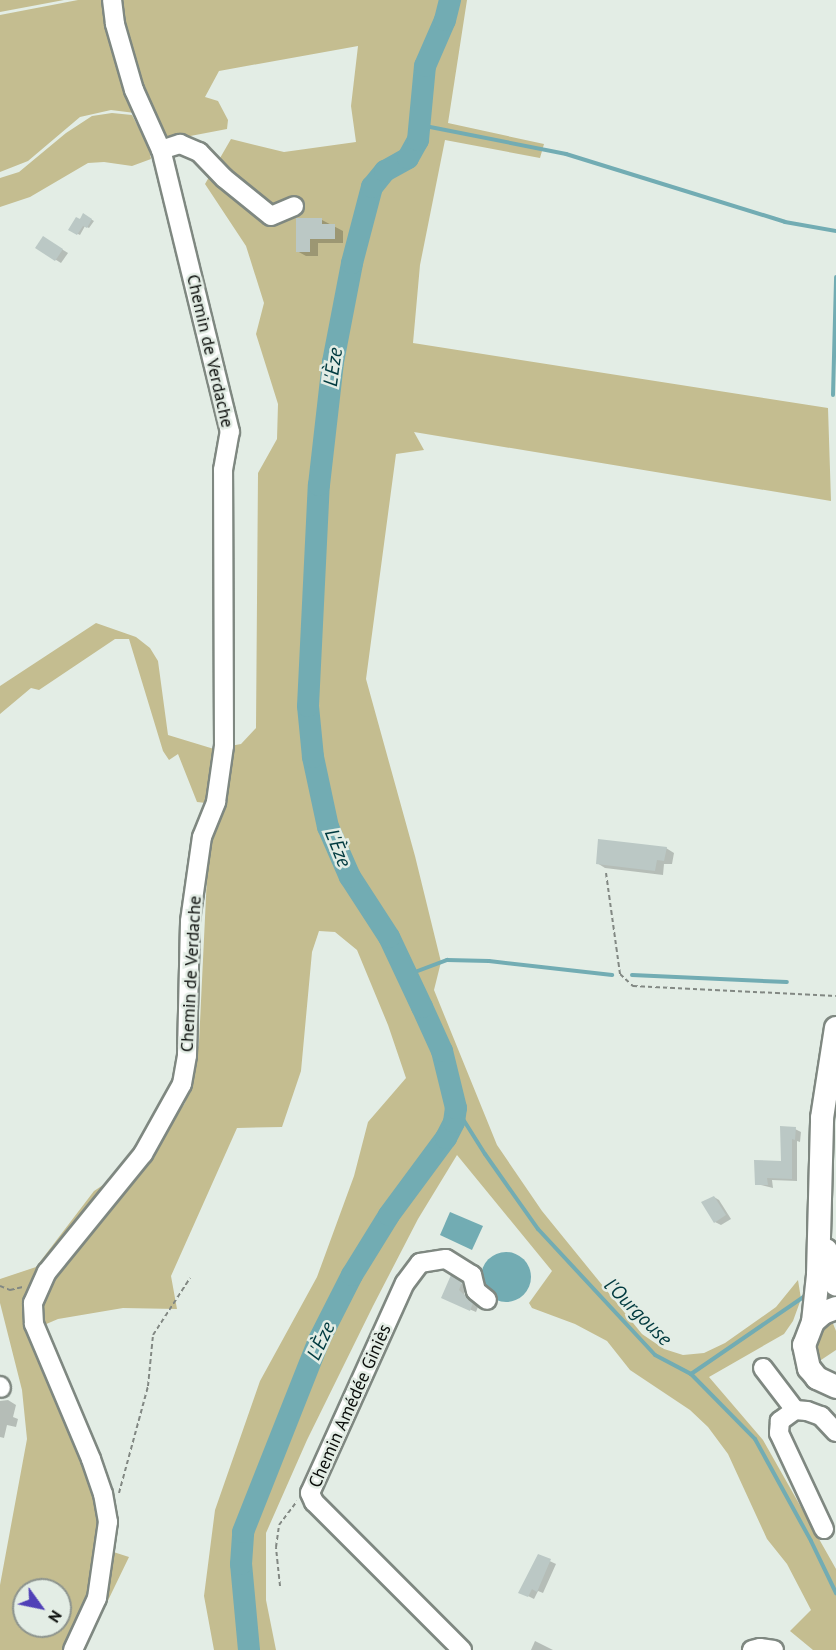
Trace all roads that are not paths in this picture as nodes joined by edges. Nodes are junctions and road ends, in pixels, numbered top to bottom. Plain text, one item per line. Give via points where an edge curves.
1 (112, 0) edge
2 (161, 150) junction
3 (294, 206) dead end
4 (836, 1028) edge
5 (820, 1220) junction
6 (836, 1285) edge
7 (488, 1300) dead end
8 (836, 1308) edge
9 (813, 1322) junction
10 (763, 1368) dead end
11 (833, 1389) edge
12 (795, 1410) junction
13 (836, 1432) edge
14 (824, 1529) dead end
15 (73, 1650) edge
16 (462, 1650) edge
17 (752, 1650) edge
18 (774, 1650) edge

1 - 2 street, Chemin de Verdache via 134,90
2 - 3 street via 180,144 199,152 271,216
2 - 15 street, Chemin de Verdache via 230,432 223,470 224,746 216,802 202,837 190,921 187,1055 182,1084 143,1154 47,1272 33,1303 34,1324 91,1459 108,1522 97,1598
4 - 5 main road via 824,1098
5 - 6 main road
5 - 9 main road
7 - 16 street, Chemin Amédée Giniès via 476,1292 472,1275 446,1259 420,1263 405,1283 310,1493 314,1502
8 - 9 main road
9 - 11 main road via 805,1339 805,1357 809,1368
10 - 12 street
12 - 13 street via 821,1416
12 - 14 street via 780,1421 779,1433
17 - 18 street

